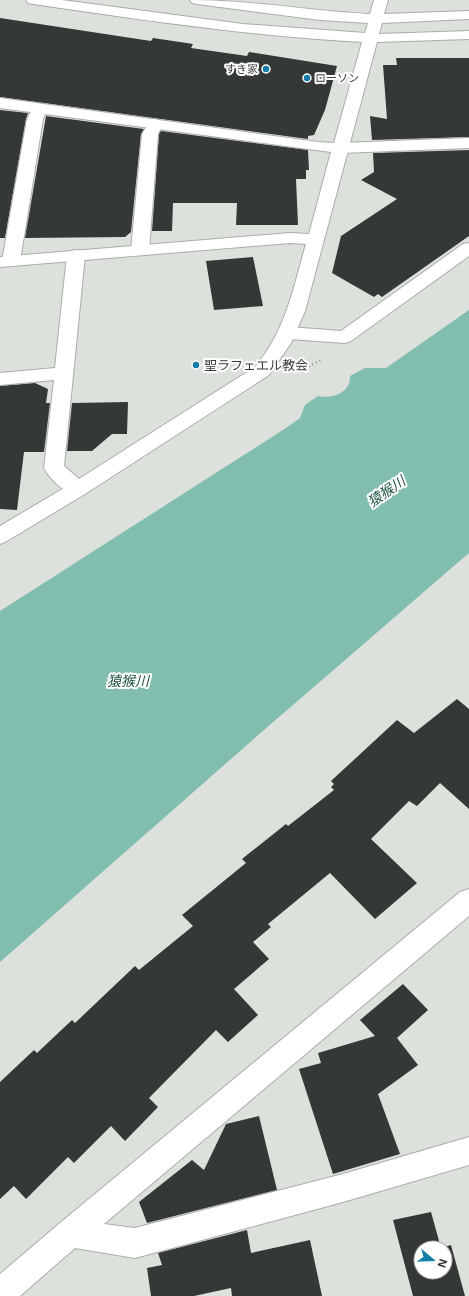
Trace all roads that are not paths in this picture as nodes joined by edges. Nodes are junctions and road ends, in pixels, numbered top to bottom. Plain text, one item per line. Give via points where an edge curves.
1 (33, 0) edge
2 (197, 0) edge
3 (381, 0) edge
4 (469, 15) edge
5 (375, 19) junction
6 (469, 35) edge
7 (371, 38) junction
8 (0, 103) edge
9 (39, 109) junction
10 (155, 124) junction
11 (469, 143) edge
12 (341, 148) junction
13 (315, 239) junction
14 (469, 248) edge
15 (140, 250) junction
16 (76, 255) junction
17 (6, 262) edge
18 (289, 334) junction
19 (64, 373) junction
20 (0, 379) edge
21 (78, 489) junction
22 (0, 536) edge
23 (469, 900) edge
24 (469, 1151) edge
25 (70, 1233) junction
26 (0, 1294) edge

1 - 7 street via 315,35
2 - 5 street via 320,16
3 - 5 street
4 - 5 street
5 - 7 street
6 - 7 street
7 - 12 street
8 - 9 street
9 - 10 street
9 - 17 street
10 - 12 street
10 - 15 street via 150,134
11 - 12 street
12 - 13 street
13 - 15 street via 290,238
13 - 18 street
14 - 18 street via 345,337
15 - 16 street
16 - 17 street
16 - 19 street
18 - 21 street via 262,371
19 - 20 street
19 - 21 street via 54,468
21 - 22 street
23 - 25 street
24 - 25 street via 343,1188 135,1243
25 - 26 street

